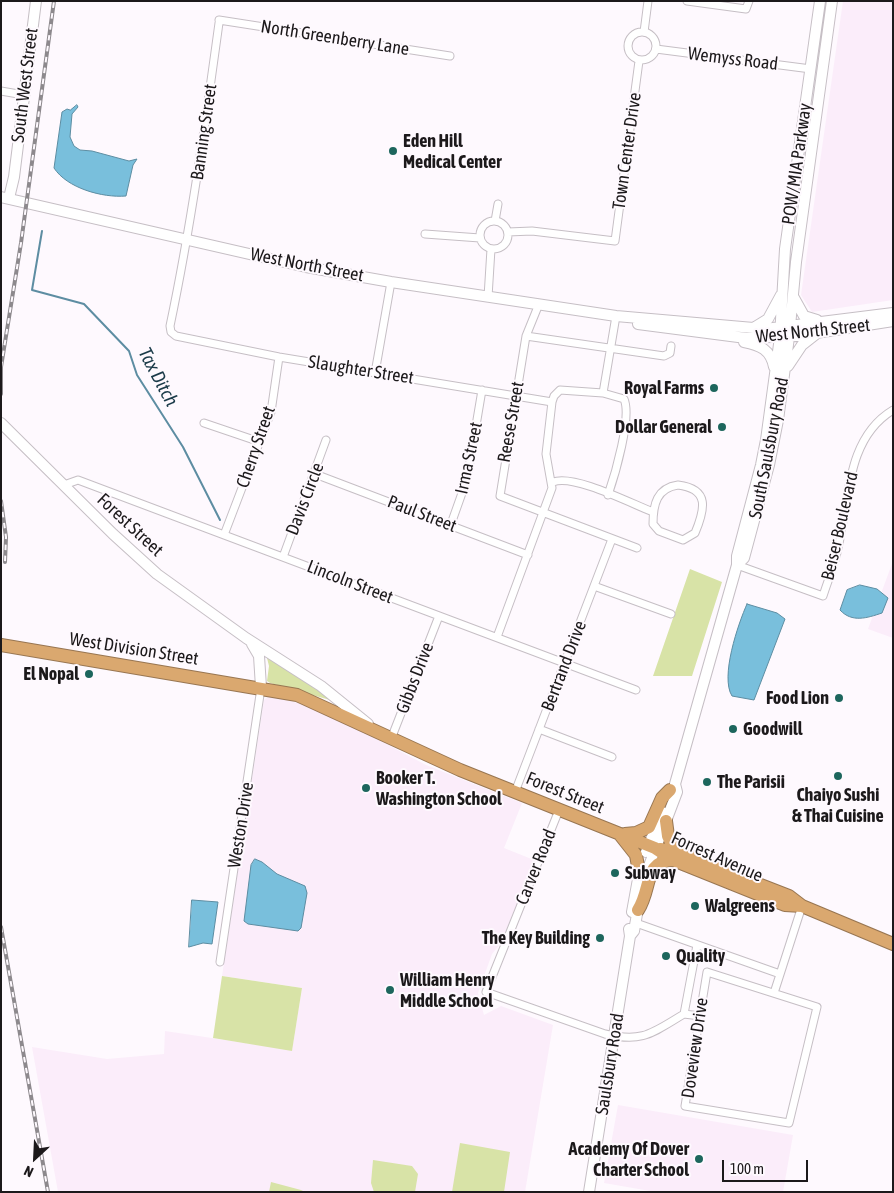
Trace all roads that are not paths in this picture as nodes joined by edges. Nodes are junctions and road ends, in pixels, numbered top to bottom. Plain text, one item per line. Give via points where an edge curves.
1 (36, 1) edge
2 (648, 1) edge
3 (686, 1) edge
4 (820, 1) edge
5 (832, 1) edge
6 (749, 4) edge
7 (219, 21) joint
8 (644, 32) junction
9 (656, 49) junction
10 (450, 56) dead end
11 (639, 61) junction
12 (811, 69) junction
13 (821, 80) junction
14 (1, 91) edge
15 (24, 95) junction
16 (14, 177) junction
17 (5, 198) edge
18 (498, 204) dead end
19 (83, 215) junction
20 (495, 221) junction
21 (508, 232) junction
22 (425, 234) dead end
23 (480, 238) junction
24 (188, 240) junction
25 (491, 249) junction
26 (391, 282) junction
27 (788, 292) junction
28 (488, 297) junction
29 (539, 304) junction
30 (893, 313) edge
31 (616, 316) junction
32 (831, 321) junction
33 (893, 321) edge
34 (748, 328) junction
35 (171, 332) joint
36 (785, 332) junction
37 (817, 334) junction
38 (526, 336) junction
39 (722, 336) junction
40 (671, 346) dead end
41 (611, 348) junction
42 (279, 357) junction
43 (375, 372) junction
44 (780, 373) junction
45 (482, 390) junction
46 (603, 393) junction
47 (515, 396) junction
48 (552, 402) junction
49 (893, 410) edge
50 (1, 423) edge
51 (204, 423) dead end
52 (326, 440) dead end
53 (260, 442) junction
54 (315, 474) junction
55 (552, 482) junction
56 (64, 485) junction
57 (608, 495) junction
58 (653, 512) junction
59 (544, 513) junction
60 (451, 524) junction
61 (224, 535) junction
62 (612, 539) junction
63 (637, 548) dead end
64 (528, 555) junction
65 (283, 557) junction
66 (737, 565) junction
67 (594, 586) junction
68 (671, 614) dead end
69 (440, 616) junction
70 (497, 637) junction
71 (246, 638) junction
72 (1, 645) edge
73 (565, 663) junction
74 (262, 687) junction
75 (636, 690) dead end
76 (539, 729) junction
77 (379, 733) junction
78 (391, 739) junction
79 (612, 757) dead end
80 (673, 787) junction
81 (515, 792) junction
82 (559, 810) junction
83 (666, 821) junction
84 (619, 834) junction
85 (652, 847) junction
86 (674, 856) junction
87 (639, 872) junction
88 (802, 906) junction
89 (638, 910) junction
90 (636, 923) junction
91 (630, 936) junction
92 (893, 944) edge
93 (698, 945) junction
94 (220, 962) dead end
95 (780, 974) junction
96 (774, 993) junction
97 (684, 1014) junction
98 (700, 1016) junction
99 (614, 1037) junction
100 (589, 1192) edge

1 - 15 main road, South West Street
2 - 8 street
3 - 6 street via 746,9
4 - 12 main road, POW/MIA Parkway
5 - 13 main road, POW/MIA Parkway
7 - 10 street, North Greenberry Lane
7 - 24 street, Banning Street
8 - 9 street via 652,36
8 - 11 street via 635,33 627,44 631,56
9 - 11 street via 648,59
9 - 12 street, Wemyss Road
11 - 21 street, Town Center Drive via 615,241 532,231
12 - 13 main road
12 - 27 main road, POW/MIA Parkway via 785,249
13 - 27 main road, POW/MIA Parkway
14 - 15 street
15 - 16 main road, South West Street
16 - 17 main road, South West Street
16 - 19 main road via 16,187 22,193
17 - 19 main road, West North Street
18 - 20 street
19 - 24 main road, West North Street
20 - 21 street via 504,224
20 - 23 street via 485,225
21 - 25 street via 505,245
22 - 23 street
23 - 25 street
24 - 26 main road, West North Street
24 - 35 street, Banning Street
25 - 28 street
26 - 28 main road, West North Street
26 - 43 street
27 - 32 main road via 804,316 811,320
27 - 34 main road via 768,319 757,327
27 - 36 main road, POW/MIA Parkway
28 - 29 main road, West North Street
29 - 31 main road, West North Street
29 - 38 street, Reese Street
30 - 32 main road, West North Street
31 - 34 main road, West North Street
31 - 39 main road, West North Street via 635,323
31 - 41 street
32 - 36 main road, West North Street
33 - 37 main road, West North Street
34 - 36 main road, West North Street
35 - 42 street, Slaughter Street via 176,336
36 - 37 main road, West North Street
36 - 39 main road, West North Street
36 - 44 main road, South Saulsbury Road
37 - 44 main road via 798,350
38 - 41 street
38 - 47 street, Reese Street
39 - 44 main road via 762,347
40 - 41 street via 670,353 664,356
41 - 46 street
42 - 43 street, Slaughter Street
42 - 53 street, Cherry Street via 271,412
43 - 45 street, Slaughter Street
44 - 66 main road, South Saulsbury Road
45 - 47 street, Slaughter Street
45 - 60 street, Irma Street via 467,479
46 - 48 street via 560,390
46 - 57 street via 620,396 627,405 615,475
47 - 48 street, Slaughter Street
47 - 59 street, Reese Street via 500,496
48 - 55 street via 546,454
49 - 66 street, Beiser Boulevard via 868,433 856,458 838,549 822,596
50 - 56 main road, Forest Street
51 - 53 street
52 - 54 street, Davis Circle
53 - 61 street, Cherry Street
54 - 60 street, Paul Street
54 - 65 street, Davis Circle
55 - 57 street via 577,483
55 - 59 street
56 - 61 street, Lincoln Street via 78,480
56 - 71 main road, Forest Street via 157,574
57 - 58 street
58 - 58 street via 653,524 659,531 683,540 695,533 703,500 700,494 687,486 666,487
59 - 62 street, Reese Street
59 - 64 street
60 - 64 street, Paul Street
61 - 65 street, Lincoln Street
62 - 63 street, Reese Street
62 - 67 street, Bertrand Drive
64 - 70 street
65 - 69 street, Lincoln Street
66 - 80 main road, South Saulsbury Road
67 - 68 street
67 - 73 street, Bertrand Drive
69 - 70 street, Lincoln Street
69 - 78 street, Gibbs Drive
70 - 73 street, Lincoln Street
71 - 74 main road, Forest Street via 259,656
71 - 77 main road, Forest Street via 321,686
72 - 74 highway, West Division Street
73 - 75 street, Lincoln Street
73 - 76 street, Bertrand Drive
74 - 77 highway, Forest Street via 297,695
74 - 94 street, Weston Drive
76 - 79 street
76 - 81 street, Bertrand Drive
77 - 78 highway, Forest Street
78 - 81 highway, Forest Street
80 - 83 main road, South Saulsbury Road via 677,792
80 - 84 highway via 662,798 649,827 636,833
80 - 85 main road, South Saulsbury Road
81 - 82 highway, Forest Street
82 - 84 highway, Forest Street
82 - 99 street, Carver Road via 486,992
83 - 85 main road, South Saulsbury Road
83 - 86 highway
84 - 85 highway, Forest Street
84 - 87 highway via 636,855
85 - 86 highway, Forrest Avenue
85 - 87 main road, Saulsbury Road
85 - 89 main road, Saulsbury Road
86 - 88 highway, Forrest Avenue via 785,905
86 - 89 highway via 655,866 645,899
87 - 91 main road, Saulsbury Road
88 - 92 highway, Forrest Avenue
88 - 95 street
89 - 90 main road, Saulsbury Road
90 - 91 main road, Saulsbury Road
90 - 93 street
91 - 99 main road, Saulsbury Road
93 - 95 street
93 - 97 street
95 - 96 street
96 - 98 street, Doveview Drive via 707,972
96 - 98 street, Doveview Drive via 817,1007 789,1123 685,1106
97 - 98 street
97 - 99 street via 641,1038
99 - 100 main road, Saulsbury Road

